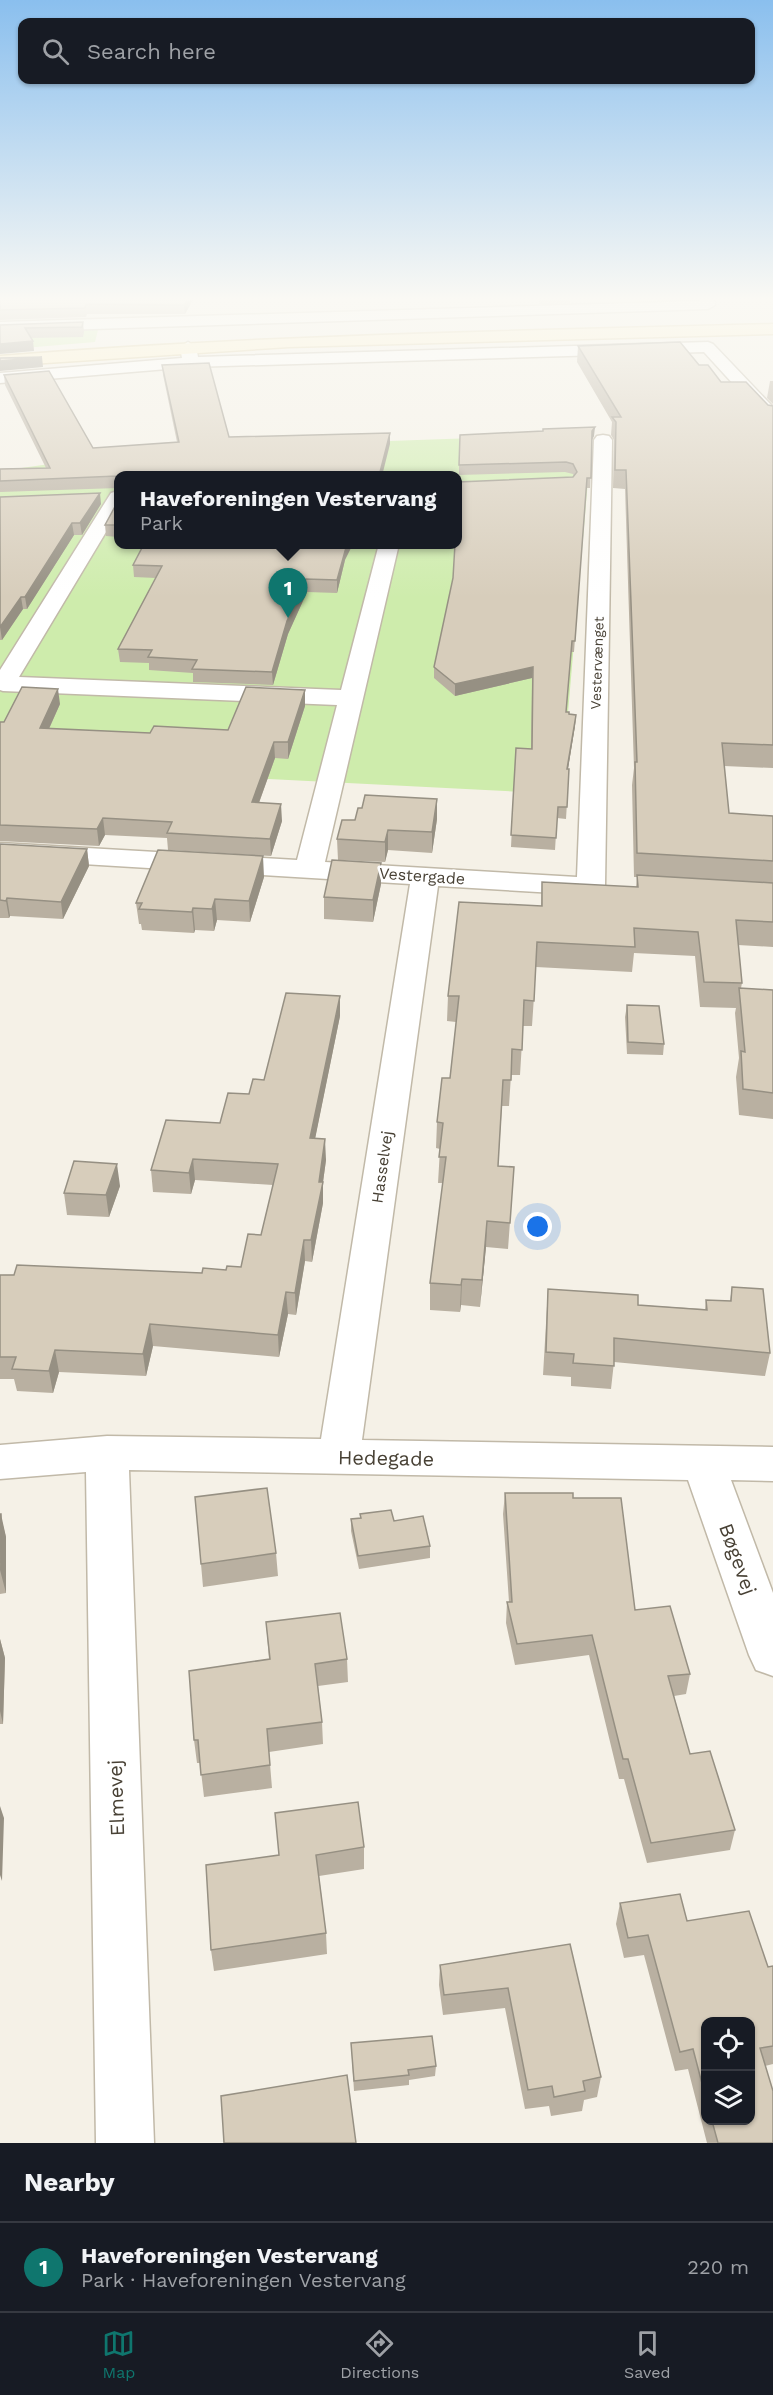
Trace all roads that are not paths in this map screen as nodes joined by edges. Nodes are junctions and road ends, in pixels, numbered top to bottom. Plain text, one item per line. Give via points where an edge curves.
1 (755, 398) edge
2 (773, 417) edge
3 (603, 440) dead end
4 (114, 496) edge
5 (95, 497) edge
6 (114, 502) edge
7 (388, 549) edge
8 (1, 683) edge
9 (352, 698) junction
10 (0, 851) edge
11 (309, 869) junction
12 (425, 876) junction
13 (602, 887) joint
14 (106, 1453) junction
15 (339, 1457) junction
16 (0, 1462) edge
17 (703, 1463) junction
18 (773, 1464) edge
19 (773, 1655) edge
20 (125, 2143) edge

1 - 2 street
3 - 13 street, Vestervænget
4 - 5 street
6 - 8 street
7 - 9 street
8 - 9 street
9 - 11 street
10 - 11 street, Vestergade
11 - 12 street, Vestergade
12 - 13 street, Vestergade
12 - 15 street, Hasselvej
14 - 15 street, Hedegade
14 - 16 street, Hedegade
14 - 20 street, Elmevej
15 - 17 street, Hedegade
17 - 18 street, Hedegade
17 - 19 street, Bøgevej

